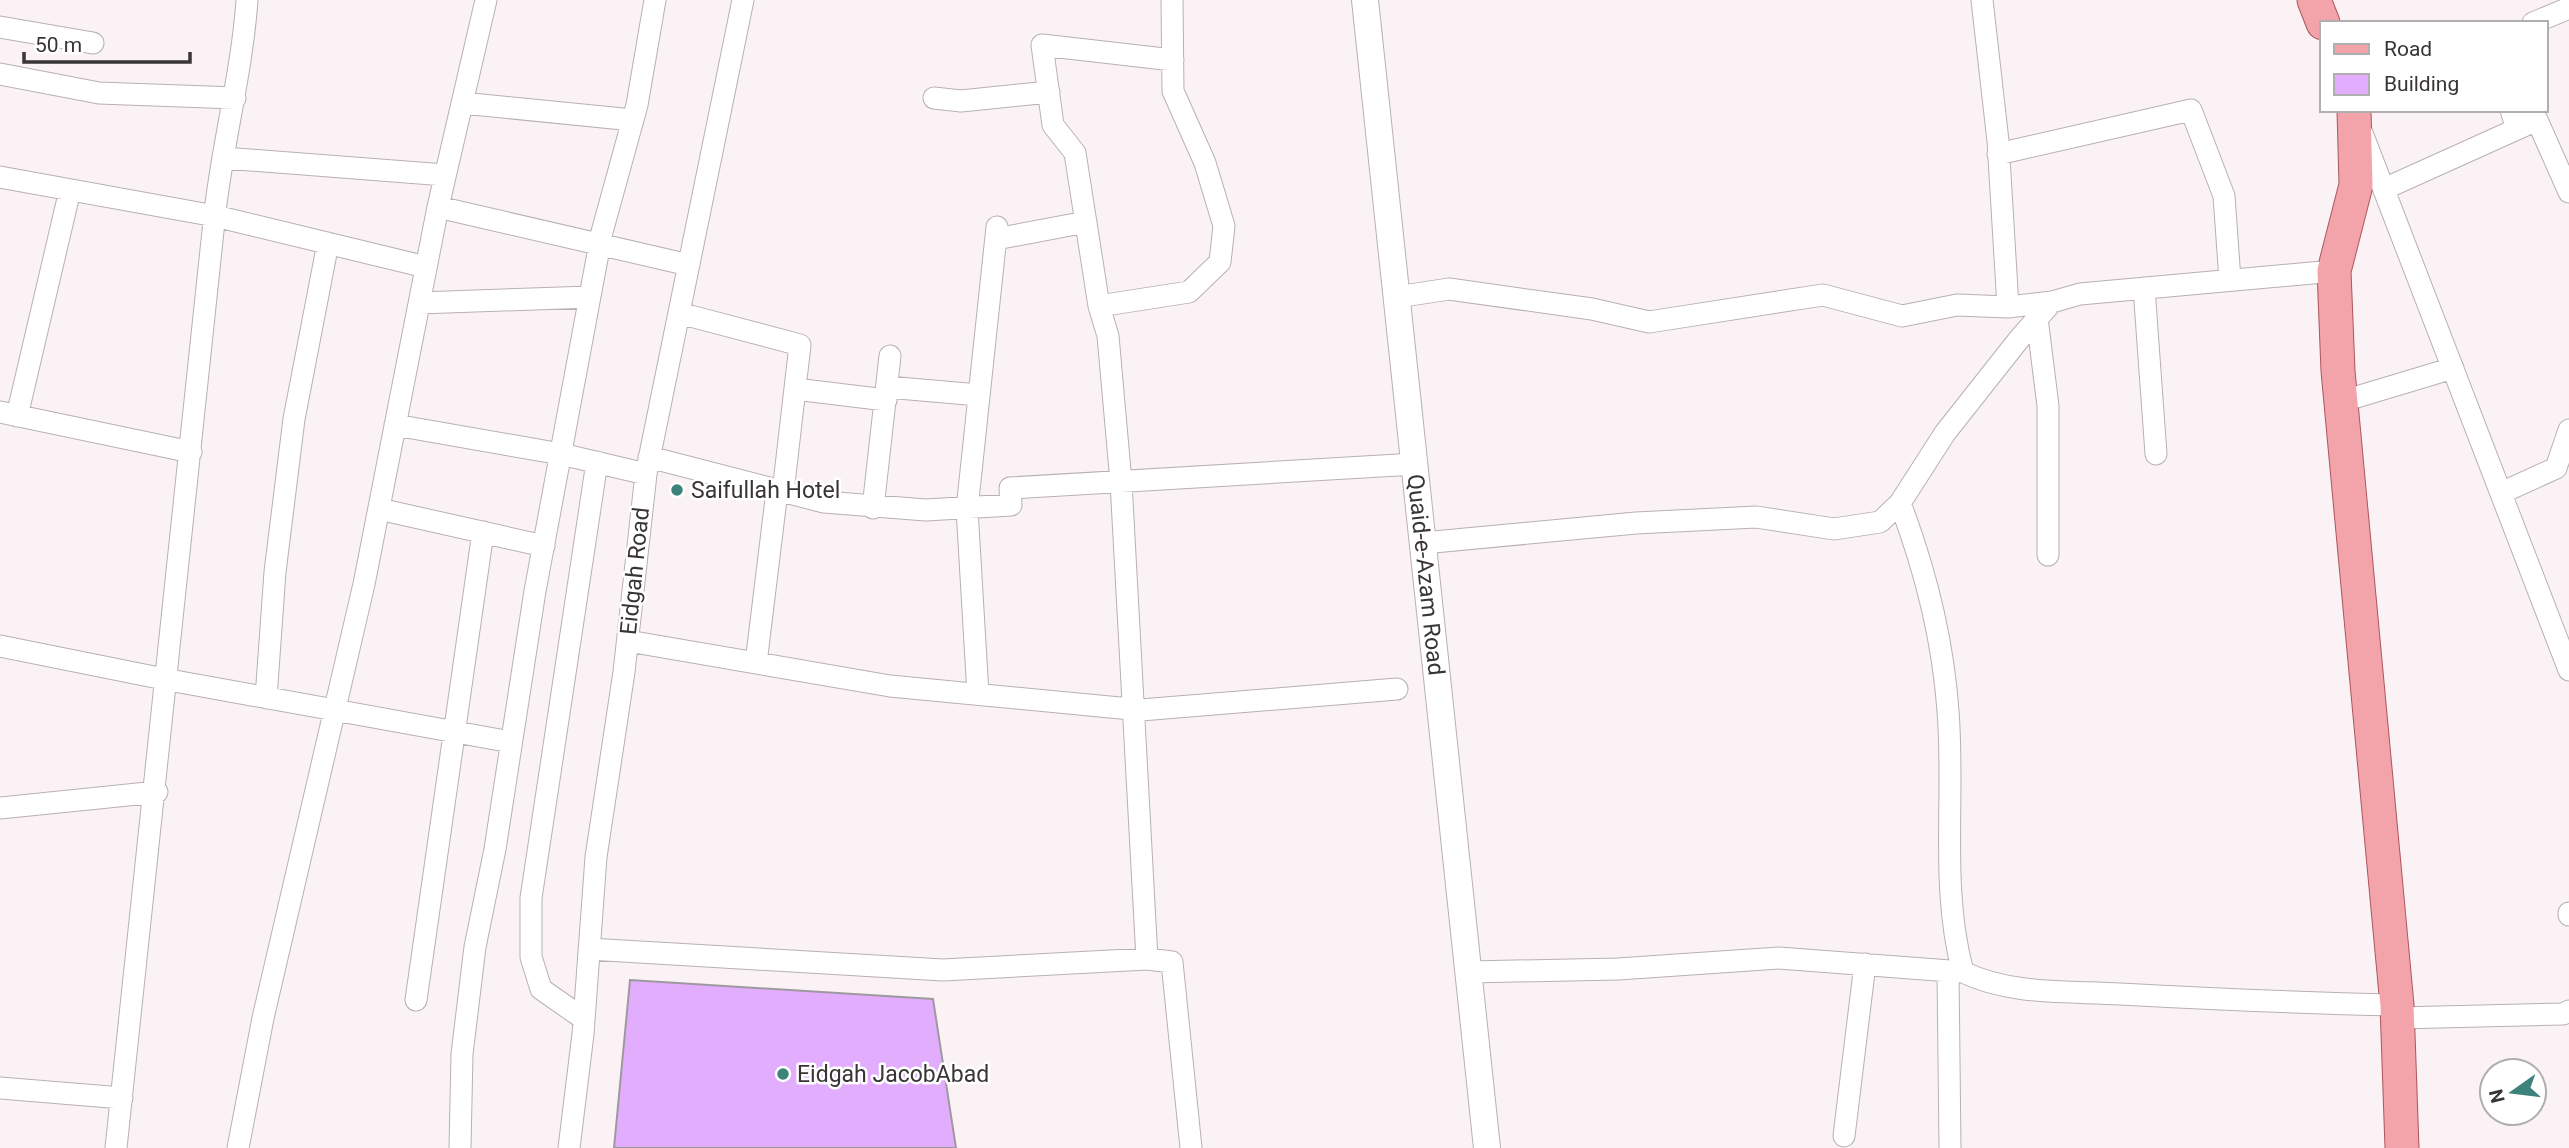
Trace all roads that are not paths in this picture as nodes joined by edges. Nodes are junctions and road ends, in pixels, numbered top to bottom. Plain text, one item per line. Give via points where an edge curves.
1 (247, 0) edge
2 (486, 0) edge
3 (655, 0) edge
4 (743, 0) edge
5 (1172, 0) edge
6 (1365, 0) edge
7 (1982, 0) edge
8 (2315, 0) edge
9 (2569, 8) edge
10 (2322, 21) edge
11 (2538, 21) edge
12 (0, 27) edge
13 (93, 43) dead end
14 (1173, 60) junction
15 (0, 74) edge
16 (1049, 92) junction
17 (934, 98) dead end
18 (235, 99) junction
19 (462, 103) junction
20 (2512, 112) edge
21 (2355, 113) edge
22 (633, 120) junction
23 (2537, 120) junction
24 (1998, 154) junction
25 (224, 158) junction
26 (445, 175) junction
27 (0, 177) edge
28 (2384, 189) junction
29 (71, 190) junction
30 (2569, 192) edge
31 (438, 207) junction
32 (215, 216) junction
33 (1086, 222) junction
34 (328, 243) junction
35 (600, 244) junction
36 (689, 265) junction
37 (426, 267) junction
38 (2334, 271) junction
39 (2230, 280) junction
40 (2144, 288) junction
41 (590, 297) junction
42 (1397, 298) junction
43 (2052, 302) junction
44 (419, 303) junction
45 (1099, 306) junction
46 (2008, 307) junction
47 (679, 313) junction
48 (2037, 318) junction
49 (890, 356) dead end
50 (2453, 368) junction
51 (795, 389) junction
52 (886, 393) junction
53 (979, 395) junction
54 (2340, 402) junction
55 (9, 414) edge
56 (395, 425) junction
57 (2569, 430) edge
58 (191, 452) junction
59 (561, 454) junction
60 (2156, 454) dead end
61 (2565, 456) edge
62 (597, 462) junction
63 (1415, 464) junction
64 (647, 465) junction
65 (1121, 482) junction
66 (780, 491) junction
67 (2501, 493) junction
68 (1899, 503) junction
69 (873, 508) junction
70 (379, 509) junction
71 (967, 509) junction
72 (483, 533) junction
73 (1423, 543) junction
74 (544, 546) junction
75 (2048, 555) dead end
76 (628, 641) junction
77 (0, 646) edge
78 (756, 663) junction
79 (2569, 670) edge
80 (169, 680) junction
81 (1398, 689) dead end
82 (978, 694) junction
83 (266, 698) junction
84 (1131, 710) junction
85 (334, 711) junction
86 (454, 732) junction
87 (511, 742) junction
88 (157, 792) junction
89 (0, 808) edge
90 (589, 949) junction
91 (1147, 959) junction
92 (1865, 964) junction
93 (1469, 972) junction
94 (1955, 972) junction
95 (416, 1000) dead end
96 (2398, 1011) junction
97 (2569, 1011) edge
98 (584, 1019) junction
99 (0, 1088) edge
100 (122, 1098) junction
101 (1844, 1136) dead end
102 (116, 1148) edge
103 (238, 1148) edge
104 (460, 1148) edge
105 (569, 1148) edge
106 (1191, 1148) edge
107 (1487, 1148) edge
108 (1950, 1148) edge
109 (2402, 1148) edge

1 - 18 street
2 - 19 street
3 - 22 street
4 - 36 street, Eidgah Road
5 - 14 street
6 - 42 street, Quaid-e-Azam Road
7 - 24 street
8 - 10 main road
9 - 11 street
12 - 13 street
14 - 16 street via 1042,45
14 - 45 street via 1173,91 1205,163 1224,226 1220,262 1189,292
15 - 18 street via 99,93
16 - 17 street via 961,102
16 - 33 street via 1053,125 1075,153
18 - 25 street
19 - 22 street
19 - 26 street
20 - 23 street via 2514,120
21 - 28 street
21 - 38 main road via 2356,185
22 - 35 street
23 - 28 street
23 - 30 street
24 - 39 street via 2191,110 2224,196
24 - 46 street
25 - 26 street
25 - 32 street
26 - 31 street
27 - 29 street
28 - 50 street
29 - 32 street
29 - 55 street
31 - 35 street
31 - 37 street
32 - 34 street
32 - 58 street
33 - 45 street
33 - 53 street via 997,233
34 - 37 street
34 - 83 street via 294,419 275,572
35 - 36 street
35 - 41 street
36 - 47 street, Eidgah Road
37 - 44 street
38 - 39 street
38 - 54 main road
39 - 40 street
40 - 43 street via 2080,294
40 - 60 street
41 - 44 street
41 - 59 street
42 - 46 street via 1449,289 1592,309 1649,322 1823,295 1902,316 1957,305
42 - 63 street, Quaid-e-Azam Road
43 - 46 street
43 - 48 street
44 - 56 street
45 - 65 street via 1108,336
47 - 51 street via 800,345
47 - 64 street, Eidgah Road
48 - 68 street via 1945,433
48 - 75 street via 2048,406
49 - 52 street
50 - 54 street
50 - 67 street
51 - 52 street
51 - 66 street
52 - 53 street
52 - 69 street
53 - 71 street
54 - 96 main road
55 - 58 street
56 - 59 street
56 - 70 street
57 - 61 street
58 - 80 street
59 - 62 street
59 - 74 street
61 - 67 street via 2556,468
62 - 64 street
62 - 98 street via 531,898 531,957 541,989
63 - 65 street
63 - 73 street, Quaid-e-Azam Road
64 - 66 street
64 - 76 street, Eidgah Road
65 - 71 street via 1010,488 1011,505
65 - 84 street
66 - 69 street
66 - 78 street
67 - 79 street
68 - 73 street via 1880,522 1834,529 1756,517
68 - 94 street via 1930,595 1948,710
69 - 71 street
70 - 72 street
70 - 85 street
71 - 82 street
72 - 74 street
72 - 86 street
73 - 93 street, Quaid-e-Azam Road
74 - 87 street
76 - 78 street
76 - 90 street, Eidgah Road via 596,857
77 - 80 street
78 - 82 street via 890,686
80 - 83 street
80 - 88 street
81 - 84 street
82 - 84 street
83 - 85 street
84 - 91 street
85 - 86 street
85 - 103 street
86 - 87 street
86 - 95 street
87 - 104 street via 475,947 462,1054
88 - 89 street
88 - 100 street
90 - 91 street via 943,970
90 - 98 street, Eidgah Road
91 - 106 street via 1172,962
92 - 93 street via 1779,958 1618,969
92 - 94 street
92 - 101 street
93 - 107 street, Quaid-e-Azam Road
94 - 96 street via 1989,985
94 - 108 street
96 - 97 street
96 - 109 main road
98 - 105 street, Eidgah Road
99 - 100 street
100 - 102 street

